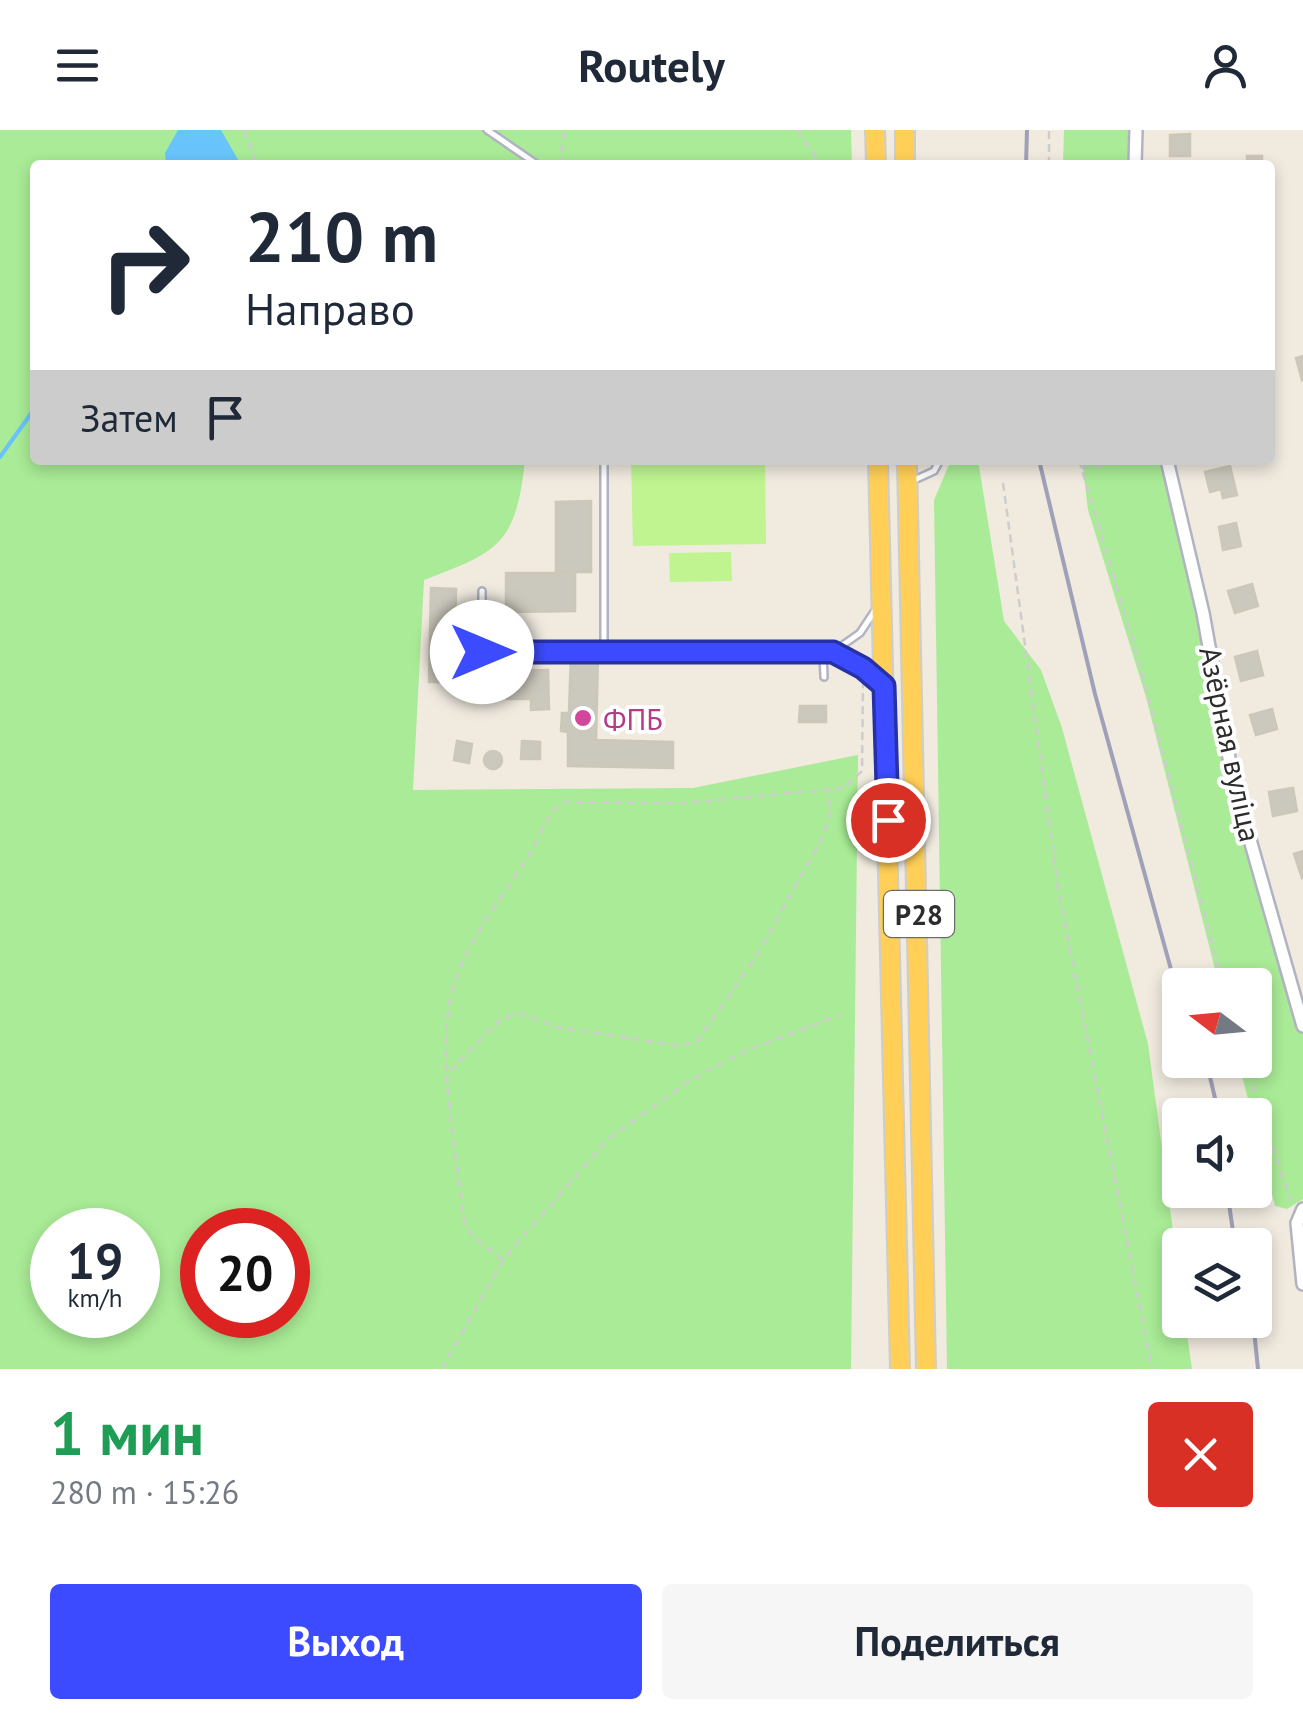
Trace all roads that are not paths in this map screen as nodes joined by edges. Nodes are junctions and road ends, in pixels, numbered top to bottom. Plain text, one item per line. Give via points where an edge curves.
1 (487, 130) edge
2 (875, 130) edge
3 (905, 130) edge
4 (1136, 130) edge
5 (531, 160) edge
6 (876, 160) edge
7 (905, 160) edge
8 (1135, 160) edge
9 (604, 465) edge
10 (878, 465) edge
11 (907, 465) edge
12 (937, 465) edge
13 (1168, 465) edge
14 (907, 484) junction
15 (482, 591) dead end
16 (881, 599) junction
17 (604, 652) junction
18 (823, 652) junction
19 (833, 652) junction
20 (824, 677) dead end
21 (884, 686) junction
22 (1303, 1026) edge
23 (1303, 1209) edge
24 (1303, 1284) edge
25 (900, 1369) edge
26 (926, 1369) edge

1 - 5 lane
2 - 6 highway
3 - 7 highway
4 - 8 street
9 - 17 lane
10 - 16 highway, Р28
11 - 14 highway, Р28
12 - 14 lane
13 - 22 street, Азёрная вуліца via 1233,780
14 - 26 highway, Р28
15 - 17 lane via 482,652
16 - 19 lane via 860,633
16 - 21 highway, Р28
17 - 18 lane
18 - 19 lane
18 - 20 lane
19 - 21 lane
21 - 25 highway, Р28
23 - 24 street via 1297,1222

